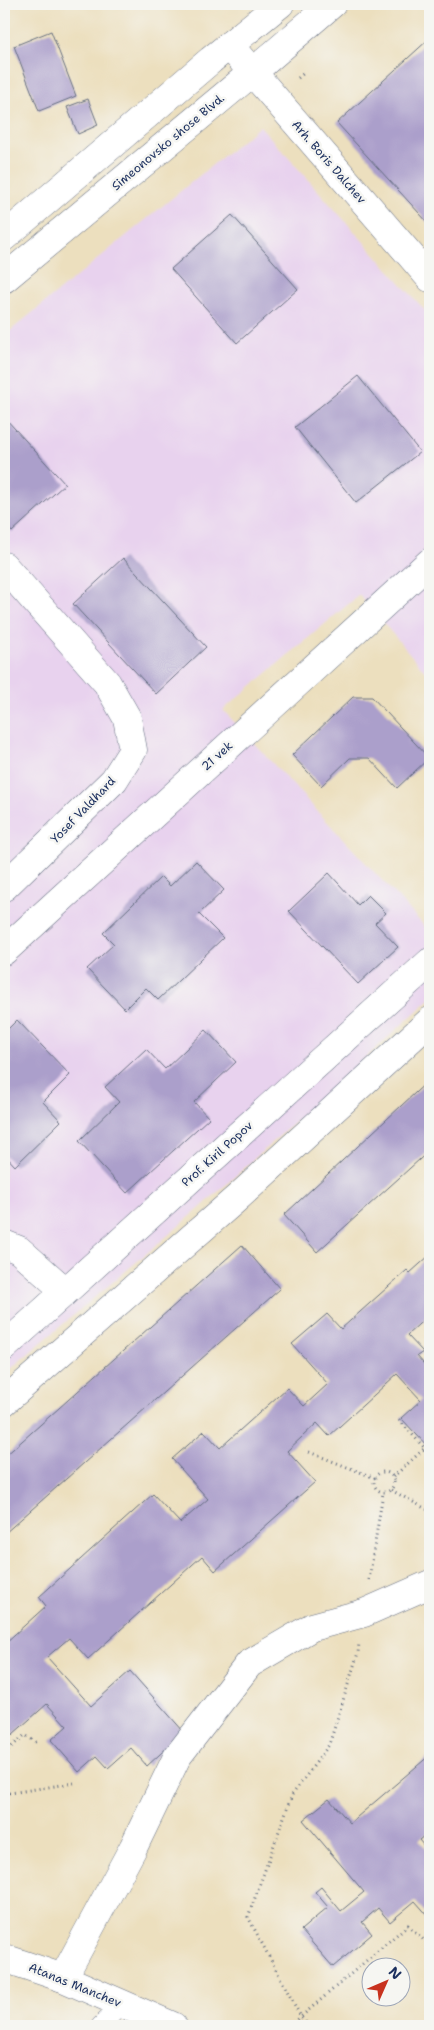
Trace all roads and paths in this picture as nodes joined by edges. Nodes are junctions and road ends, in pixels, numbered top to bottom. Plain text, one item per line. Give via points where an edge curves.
1 (280, 4) edge
2 (332, 4) edge
3 (229, 45) junction
4 (253, 72) junction
5 (305, 72) dead end
6 (298, 78) dead end
7 (4, 237) edge
8 (430, 278) edge
9 (4, 279) edge
10 (430, 562) edge
11 (4, 566) edge
12 (4, 887) edge
13 (4, 950) edge
14 (430, 962) edge
15 (430, 1021) edge
16 (4, 1244) edge
17 (66, 1291) junction
18 (4, 1346) edge
19 (4, 1402) edge
20 (399, 1420) dead end
21 (425, 1448) junction
22 (309, 1452) dead end
23 (430, 1454) edge
24 (392, 1477) junction
25 (375, 1478) junction
26 (392, 1490) junction
27 (382, 1492) junction
28 (430, 1511) edge
29 (430, 1584) edge
30 (364, 1613) junction
31 (39, 1744) dead end
32 (4, 1753) edge
33 (74, 1783) dead end
34 (4, 1794) edge
35 (430, 1946) edge
36 (4, 1958) edge
37 (63, 1978) junction
38 (123, 2004) junction
39 (301, 2017) junction
40 (100, 2026) edge
41 (172, 2026) edge
42 (290, 2026) edge
43 (308, 2026) edge

1 - 3 street
2 - 4 street, Simeonovsko shose Blvd.
3 - 4 street, Arh. Boris Dalchev
3 - 7 street
4 - 8 street, Arh. Boris Dalchev
4 - 9 street, Simeonovsko shose Blvd.
5 - 6 path
10 - 13 street, 21 vek
11 - 12 street, Yosef Valdhard via 107,683 128,718 133,750 114,780
14 - 17 street, Prof. Kiril Popov
15 - 19 street via 236,1199
16 - 17 street via 19,1250
17 - 18 street, Prof. Kiril Popov
20 - 21 path
21 - 23 path
21 - 24 path
22 - 25 path
24 - 25 path via 383,1472
24 - 26 path
25 - 27 path via 375,1487
26 - 27 path
26 - 28 path
27 - 30 path
29 - 30 street
30 - 37 street via 312,1627 249,1664 177,1757 133,1848
30 - 39 path via 358,1653 329,1746 292,1794 248,1917
31 - 32 path via 25,1735
33 - 34 path
35 - 39 path via 408,1925
36 - 37 street, Atanas Manchev
37 - 38 street, Atanas Manchev
38 - 40 lane
38 - 41 street, Atanas Manchev
39 - 42 path
39 - 43 path

